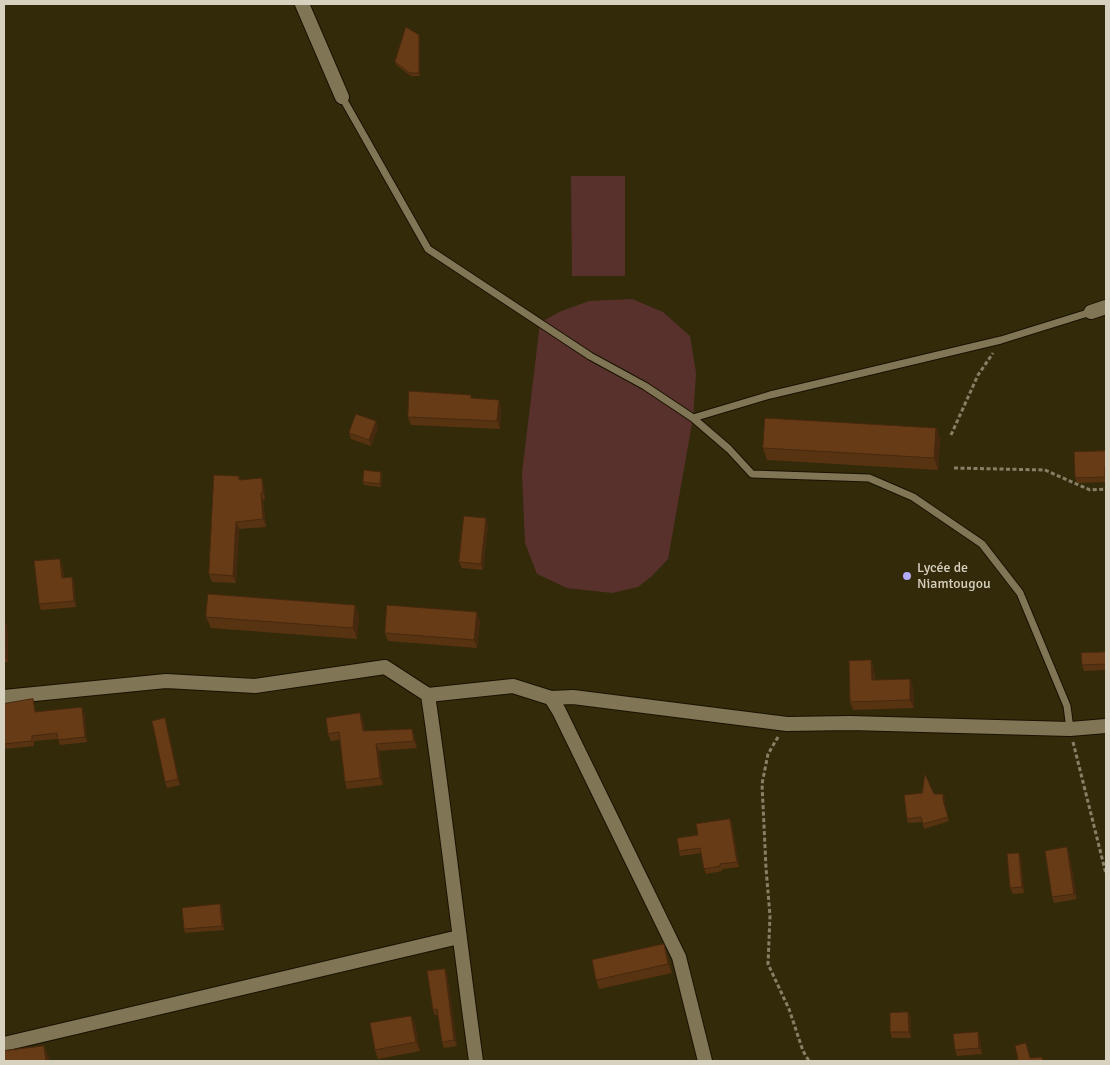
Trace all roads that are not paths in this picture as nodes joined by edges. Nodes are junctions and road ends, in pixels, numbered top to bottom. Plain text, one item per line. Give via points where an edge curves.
1 (302, 4) edge
2 (342, 97) joint
3 (1106, 307) edge
4 (1092, 312) joint
5 (692, 418) junction
6 (428, 695) junction
7 (4, 697) edge
8 (551, 698) junction
9 (1106, 726) edge
10 (1070, 729) junction
11 (459, 938) junction
12 (4, 1044) edge
13 (476, 1061) edge
14 (705, 1061) edge

1 - 2 street
2 - 5 lane via 428,249 590,356 645,386
3 - 4 street
4 - 5 lane via 1001,340 770,394
5 - 10 lane via 729,448 752,474 869,478 913,497 982,544 1020,593 1067,706
6 - 7 street via 385,667 255,686 166,681
6 - 8 street via 513,686
6 - 11 street
8 - 10 street via 573,697 787,724
8 - 14 street via 679,957
9 - 10 street
11 - 12 street
11 - 13 street

